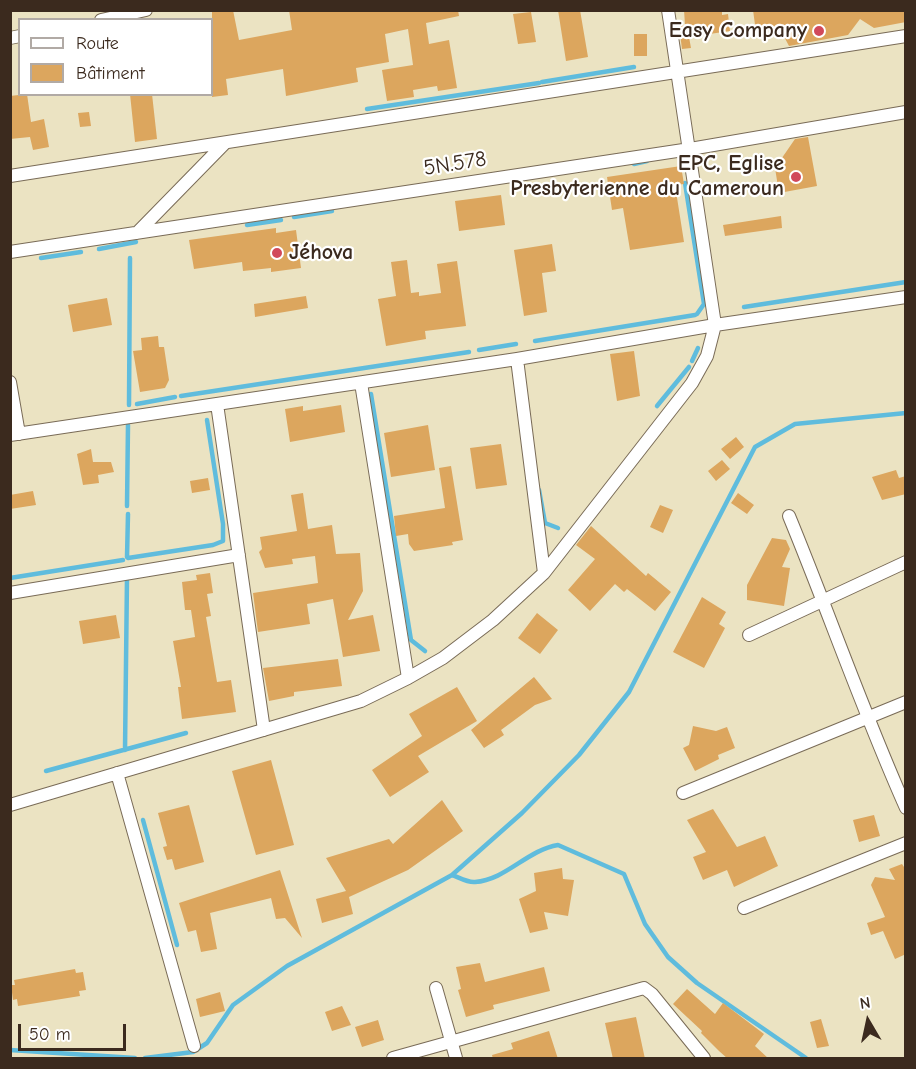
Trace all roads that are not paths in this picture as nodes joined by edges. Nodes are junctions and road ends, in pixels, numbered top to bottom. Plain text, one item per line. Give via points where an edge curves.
1 (146, 10) edge
2 (668, 10) edge
3 (110, 18) edge
4 (906, 36) edge
5 (678, 70) junction
6 (906, 112) edge
7 (225, 143) junction
8 (690, 149) junction
9 (10, 176) edge
10 (137, 233) junction
11 (10, 252) edge
12 (906, 297) edge
13 (715, 325) junction
14 (517, 359) junction
15 (10, 382) edge
16 (362, 382) junction
17 (217, 404) junction
18 (15, 435) edge
19 (789, 516) dead end
20 (238, 555) junction
21 (906, 562) edge
22 (544, 573) junction
23 (10, 593) edge
24 (823, 598) junction
25 (749, 635) dead end
26 (408, 678) junction
27 (906, 702) edge
28 (867, 719) junction
29 (264, 730) junction
30 (117, 773) junction
31 (683, 793) dead end
32 (10, 805) edge
33 (906, 808) edge
34 (906, 843) edge
35 (744, 908) dead end
36 (436, 988) dead end
37 (451, 1042) junction
38 (194, 1046) dead end
39 (393, 1059) edge
40 (456, 1059) edge
41 (704, 1059) edge

1 - 3 street
2 - 5 street
4 - 5 street
5 - 7 street
5 - 8 street
6 - 8 street, 5N.578
7 - 9 street
7 - 10 street
8 - 10 street, 5N.578
8 - 13 street
10 - 11 street, 5N.578
12 - 13 street
13 - 14 street
13 - 22 street via 706,356 692,383
14 - 16 street
14 - 22 street
15 - 18 street
16 - 17 street
16 - 26 street
17 - 18 street
17 - 20 street
19 - 24 street
20 - 23 street
20 - 29 street
21 - 24 street
22 - 26 street via 493,620 443,658
24 - 25 street
24 - 28 street
26 - 29 street via 361,700
27 - 28 street
28 - 31 street
28 - 33 street
29 - 30 street
30 - 32 street
30 - 38 street
34 - 35 street
36 - 37 street
37 - 39 street
37 - 40 street
37 - 41 street via 644,988

